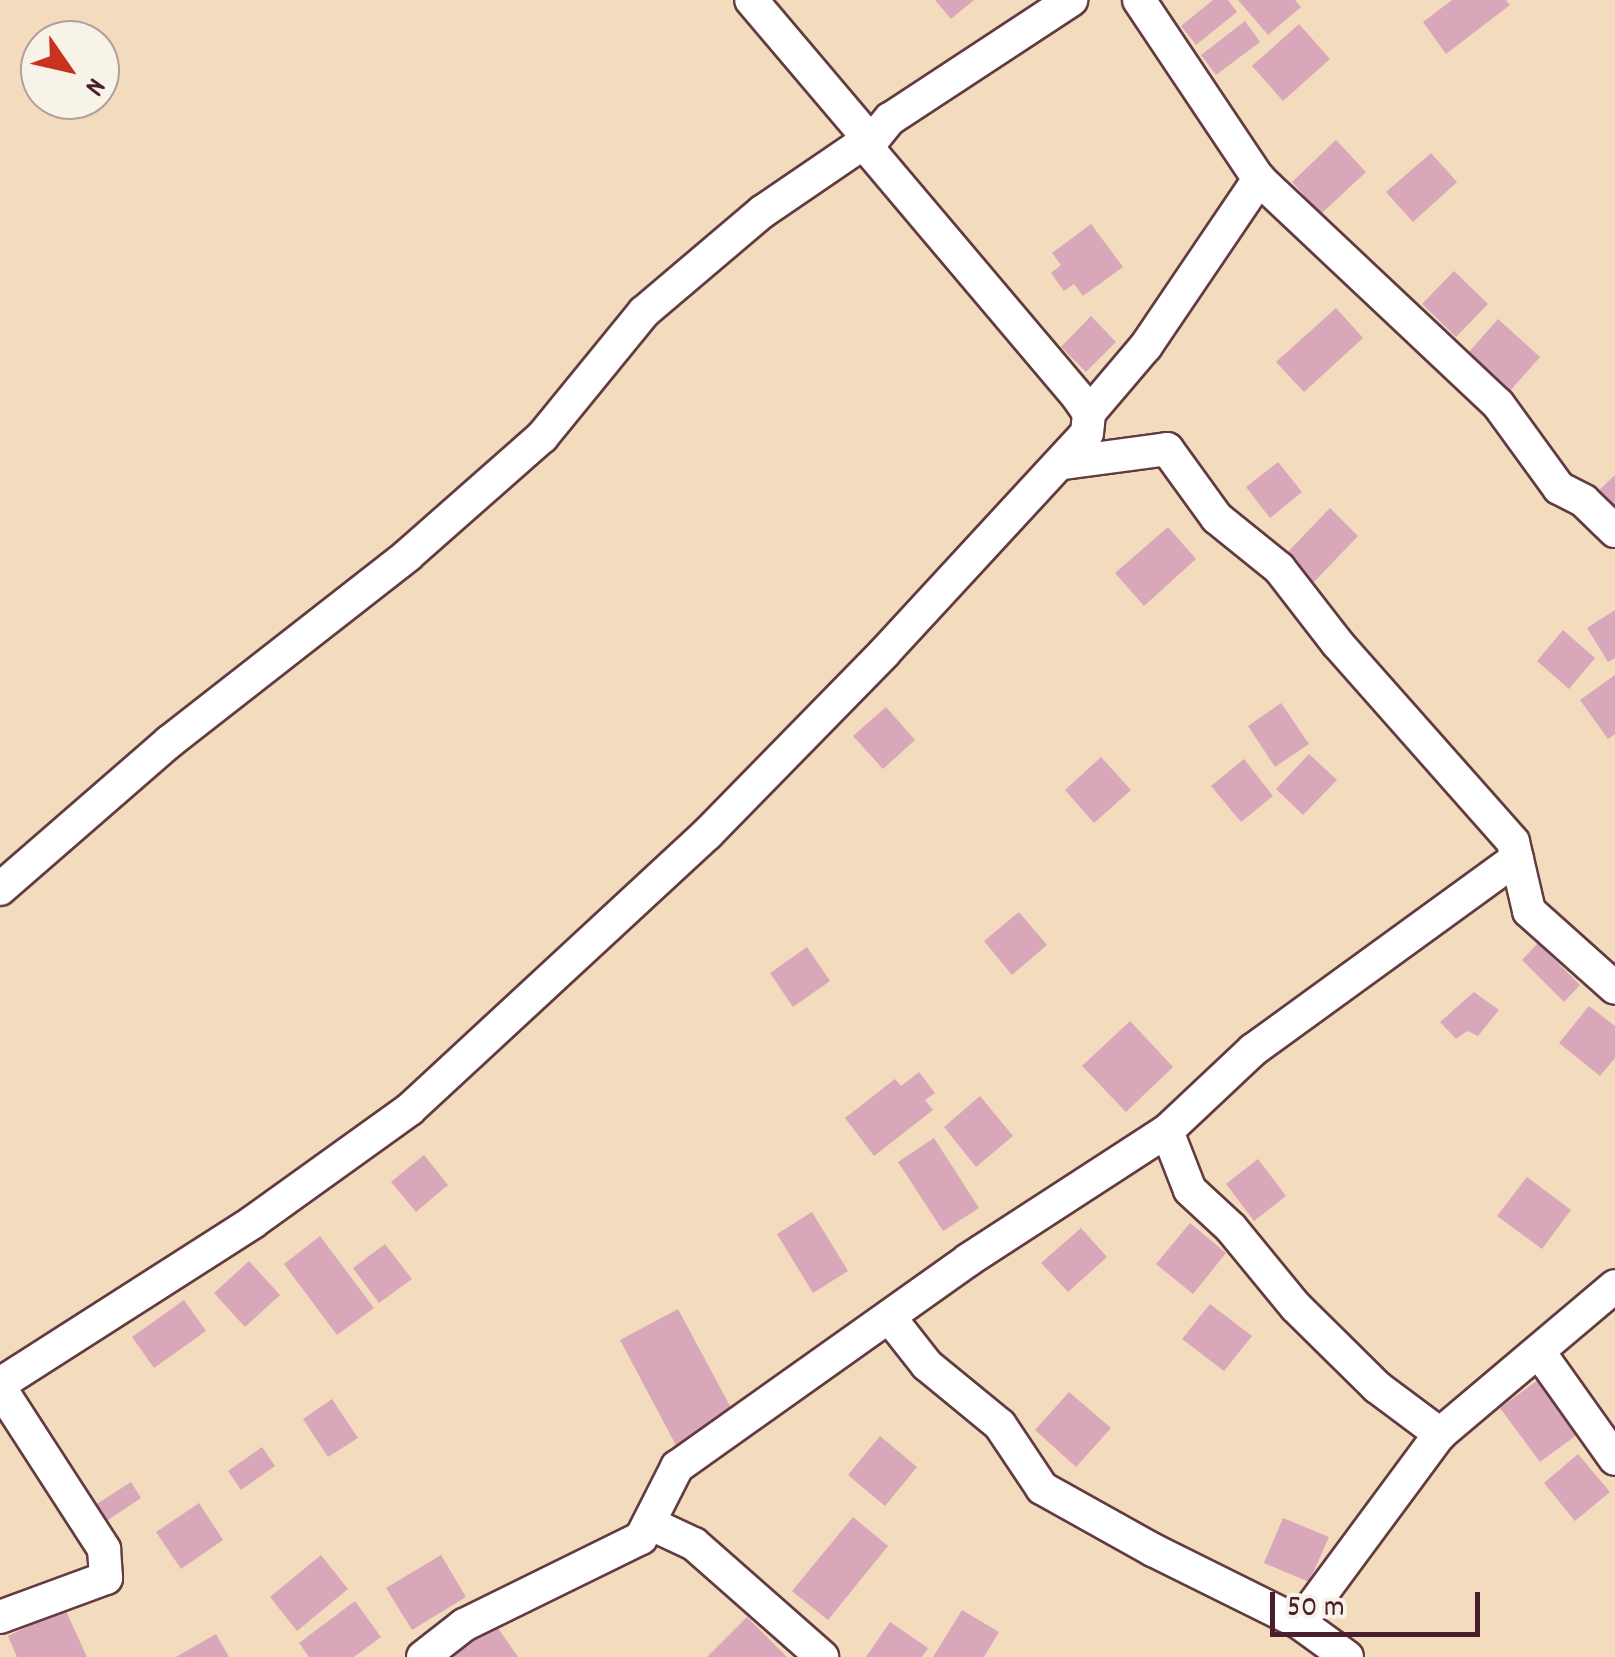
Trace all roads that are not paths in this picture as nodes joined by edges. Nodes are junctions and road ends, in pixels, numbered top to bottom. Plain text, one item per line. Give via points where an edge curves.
1 (751, 0) edge
2 (1071, 0) edge
3 (1139, 0) edge
4 (869, 139) junction
5 (1258, 179) junction
6 (1088, 413) junction
7 (1064, 462) junction
8 (1615, 531) edge
9 (1517, 858) junction
10 (0, 889) edge
11 (1615, 988) edge
12 (1167, 1131) junction
13 (1615, 1286) edge
14 (890, 1318) junction
15 (1539, 1352) junction
16 (0, 1386) edge
17 (1440, 1434) junction
18 (1615, 1459) edge
19 (648, 1523) junction
20 (0, 1617) edge
21 (1300, 1623) junction
22 (423, 1657) edge
23 (822, 1657) edge
24 (1347, 1657) edge

1 - 4 street
2 - 4 street
3 - 5 street
4 - 6 street via 874,160
4 - 10 street via 762,212 644,312 542,437
5 - 6 street via 1146,346
5 - 8 street via 1498,404 1559,488
6 - 7 street via 1088,433
7 - 9 street via 1167,449 1217,518 1279,568 1512,842
7 - 16 street via 706,834 410,1108 252,1222
9 - 11 street via 1529,911
9 - 12 street via 1253,1050
12 - 14 street
12 - 17 street via 1190,1190 1376,1388
13 - 15 street
14 - 19 street via 677,1467
14 - 21 street via 927,1364 1000,1426 1042,1488
15 - 17 street
15 - 18 street
16 - 20 street via 104,1549 106,1578
17 - 21 street
19 - 22 street via 641,1538 464,1625
19 - 23 street via 694,1544
21 - 24 street

